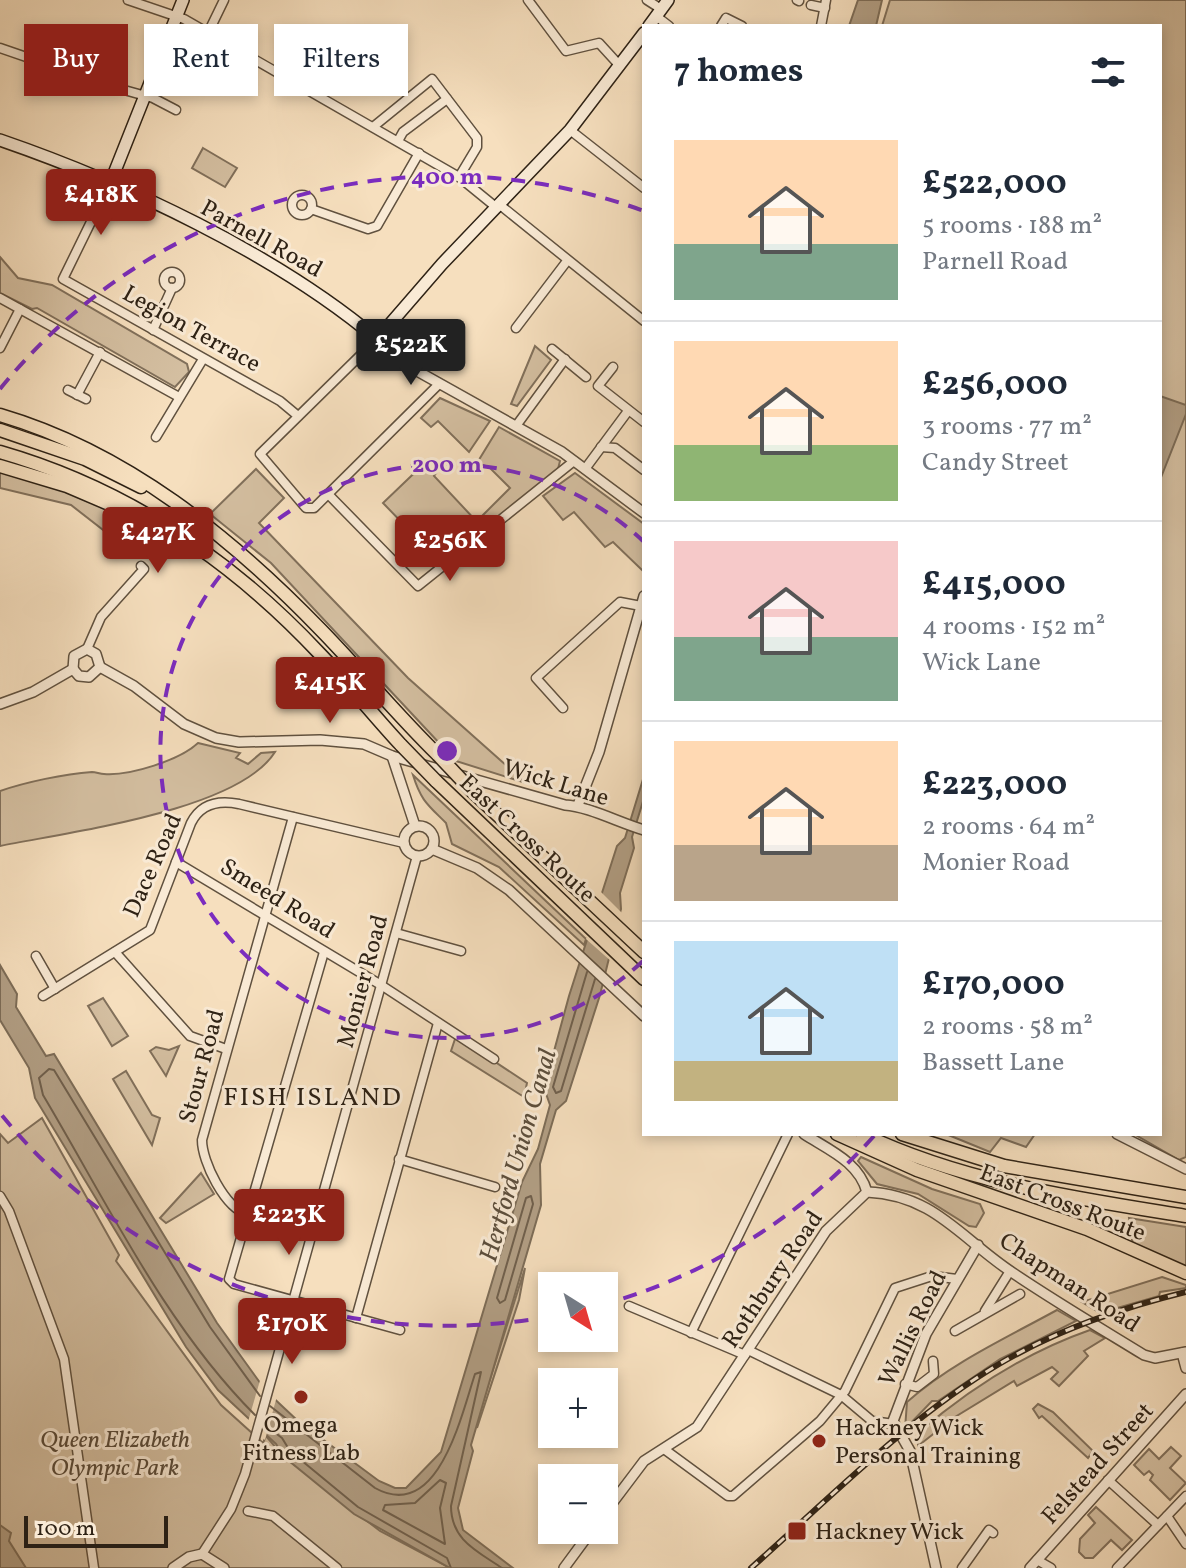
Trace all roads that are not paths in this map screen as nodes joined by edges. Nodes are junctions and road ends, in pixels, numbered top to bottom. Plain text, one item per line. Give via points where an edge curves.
1 (128, 0) edge
2 (183, 0) edge
3 (224, 0) edge
4 (528, 0) edge
5 (647, 0) edge
6 (825, 4) edge
7 (811, 5) dead end
8 (659, 13) edge
9 (177, 16) junction
10 (192, 24) edge
11 (212, 24) edge
12 (722, 24) edge
13 (738, 24) edge
14 (821, 24) edge
15 (642, 36) edge
16 (0, 48) edge
17 (24, 56) edge
18 (258, 61) edge
19 (620, 66) junction
20 (128, 92) edge
21 (146, 97) junction
22 (447, 99) junction
23 (176, 110) dead end
24 (373, 127) junction
25 (570, 130) junction
26 (0, 140) edge
27 (398, 141) junction
28 (419, 153) junction
29 (459, 177) junction
30 (111, 181) junction
31 (642, 186) edge
32 (498, 206) junction
33 (311, 209) dead end
34 (567, 261) junction
35 (172, 288) dead end
36 (0, 298) edge
37 (20, 309) junction
38 (642, 319) edge
39 (516, 328) dead end
40 (153, 330) junction
41 (377, 339) junction
42 (0, 348) edge
43 (552, 349) dead end
44 (100, 352) junction
45 (203, 359) junction
46 (565, 359) junction
47 (613, 367) dead end
48 (586, 377) dead end
49 (439, 384) junction
50 (77, 395) dead end
51 (179, 397) junction
52 (628, 411) junction
53 (0, 415) edge
54 (298, 416) junction
55 (642, 421) edge
56 (516, 426) junction
57 (0, 430) edge
58 (156, 437) dead end
59 (601, 447) junction
60 (0, 452) edge
61 (574, 461) junction
62 (0, 466) edge
63 (642, 468) edge
64 (585, 469) junction
65 (328, 494) junction
66 (642, 512) edge
67 (197, 522) junction
68 (175, 531) junction
69 (141, 566) dead end
70 (642, 601) edge
71 (642, 604) edge
72 (87, 649) junction
73 (100, 667) junction
74 (73, 669) junction
75 (0, 704) edge
76 (563, 708) dead end
77 (392, 756) junction
78 (578, 805) junction
79 (293, 817) junction
80 (415, 826) junction
81 (642, 829) edge
82 (404, 843) junction
83 (432, 849) junction
84 (417, 856) junction
85 (176, 862) junction
86 (265, 914) junction
87 (396, 933) junction
88 (642, 950) edge
89 (461, 951) dead end
90 (115, 952) junction
91 (324, 952) junction
92 (36, 956) dead end
93 (642, 977) edge
94 (381, 985) junction
95 (55, 989) junction
96 (43, 996) dead end
97 (642, 1014) edge
98 (438, 1023) junction
99 (226, 1049) junction
100 (494, 1059) dead end
101 (787, 1136) edge
102 (807, 1136) edge
103 (841, 1136) edge
104 (867, 1136) edge
105 (908, 1136) edge
106 (1121, 1136) edge
107 (399, 1159) junction
108 (1186, 1169) edge
109 (1069, 1178) junction
110 (495, 1187) dead end
111 (1186, 1190) edge
112 (867, 1192) junction
113 (0, 1196) edge
114 (1186, 1197) edge
115 (247, 1214) junction
116 (1186, 1216) edge
117 (978, 1245) junction
118 (1010, 1271) junction
119 (1186, 1273) edge
120 (957, 1279) junction
121 (1020, 1294) dead end
122 (293, 1300) junction
123 (629, 1306) dead end
124 (980, 1317) junction
125 (356, 1318) junction
126 (400, 1330) dead end
127 (955, 1331) dead end
128 (691, 1333) junction
129 (746, 1352) junction
130 (1184, 1353) edge
131 (933, 1361) dead end
132 (1186, 1368) edge
133 (905, 1384) junction
134 (1186, 1394) edge
135 (841, 1395) junction
136 (894, 1424) junction
137 (664, 1449) junction
138 (1108, 1480) junction
139 (618, 1495) edge
140 (1186, 1496) edge
141 (248, 1511) dead end
142 (1167, 1516) junction
143 (1158, 1525) junction
144 (993, 1533) dead end
145 (582, 1544) edge
146 (1186, 1544) edge
147 (202, 1554) junction
148 (1034, 1564) edge
149 (94, 1568) edge
150 (173, 1568) edge
151 (224, 1568) edge
152 (337, 1568) edge
153 (564, 1568) edge
154 (936, 1568) edge
155 (962, 1568) edge
156 (1051, 1568) edge
157 (1117, 1568) edge

1 - 9 street
2 - 9 main road
3 - 11 street
4 - 19 street via 566,51 599,43
5 - 8 street
6 - 7 street
6 - 14 street
9 - 10 street
9 - 21 main road
12 - 13 street via 726,18
15 - 19 main road
16 - 17 street
18 - 24 street
19 - 25 main road
20 - 21 street
21 - 23 street
21 - 30 main road
22 - 24 street via 432,79
22 - 27 street
22 - 29 street via 477,138
24 - 27 street
25 - 31 street
25 - 32 main road
26 - 30 main road, Parnell Road
27 - 28 street
28 - 29 street
28 - 33 street via 377,226 368,229
29 - 32 street
30 - 40 street, Legion Terrace via 63,279
30 - 41 main road, Parnell Road via 316,292
32 - 34 street
32 - 41 main road
34 - 38 street
34 - 39 street
35 - 40 street
36 - 37 street
37 - 42 street
37 - 44 street
40 - 45 street, Legion Terrace
41 - 49 street, Parnell Road
41 - 54 street
43 - 46 street
44 - 50 street
44 - 51 street
45 - 51 street
45 - 54 street, Legion Terrace
46 - 48 street
46 - 56 street
47 - 52 street via 598,386
49 - 56 street, Parnell Road
49 - 65 street
51 - 58 street
52 - 55 street
52 - 59 street
53 - 67 highway via 82,445 161,492
54 - 65 street via 260,454 306,508
56 - 61 street, Parnell Road
57 - 67 highway via 85,459
59 - 63 street via 615,448
59 - 64 street
60 - 68 highway via 80,480
61 - 64 street, Parnell Road
61 - 65 street via 418,586
62 - 68 highway via 67,486
64 - 66 street, Parnell Road
67 - 88 highway, East Cross Route, bridge via 311,619 473,792
68 - 93 highway, East Cross Route, bridge via 211,553 267,601 436,781
69 - 72 street via 144,569 101,617
70 - 76 street via 620,602 536,678
71 - 78 street
72 - 73 street, Wick Lane via 96,654
72 - 74 street via 74,656
73 - 74 street via 89,677
73 - 77 street, Wick Lane via 184,724 216,738 353,743
74 - 75 street
77 - 78 street, Wick Lane
77 - 80 street
78 - 81 street, Wick Lane
79 - 82 street, Dace Road
79 - 85 street, Dace Road via 229,802 209,805 195,816
79 - 86 street, Stour Road
80 - 82 street via 407,831
80 - 83 street via 430,830
82 - 84 street
83 - 84 street
83 - 97 street via 492,877
84 - 87 street, Monier Road
85 - 86 street, Smeed Road
85 - 90 street, Dace Road via 150,930
86 - 91 street, Smeed Road
86 - 99 street, Stour Road
87 - 89 street
87 - 94 street, Monier Road
90 - 95 street, Dace Road
90 - 99 street via 190,1036
91 - 94 street, Smeed Road
91 - 115 street
92 - 95 street
94 - 98 street, Smeed Road
94 - 122 street, Monier Road
95 - 96 street, Dace Road
98 - 100 street, Smeed Road
98 - 107 street
99 - 115 street, Stour Road via 202,1151 236,1210
101 - 128 street
102 - 112 street via 854,1166
103 - 119 highway, East Cross Route via 917,1170 1087,1229
104 - 116 highway via 984,1179
105 - 109 highway, East Cross Route via 960,1155
106 - 108 street
107 - 110 street
107 - 125 street
109 - 111 highway
109 - 114 highway, East Cross Route
112 - 117 street via 915,1200
112 - 129 street, Rothbury Road via 826,1231
113 - 149 street via 55,1333 71,1396
115 - 122 street via 229,1279
117 - 118 street, Chapman Road
117 - 120 street, Wallis Road
118 - 124 street
118 - 130 street, Chapman Road via 1144,1355
120 - 133 street, Wallis Road
120 - 135 street via 932,1276 895,1288
121 - 124 street
122 - 125 street
122 - 147 street, Monier Road via 235,1502
123 - 128 street
124 - 127 street
125 - 126 street
128 - 129 street
129 - 135 street
129 - 137 street, Rothbury Road via 694,1431
130 - 132 street
131 - 133 street via 934,1374 917,1387
133 - 136 street, Wallis Road
134 - 138 street, Felstead Street
135 - 136 street via 872,1421
135 - 137 street via 820,1421 731,1496
136 - 154 street, Wallis Road via 910,1451
137 - 139 street, Rothbury Road via 644,1461
138 - 143 street
138 - 148 street, Felstead Street
140 - 142 street
141 - 152 street via 273,1516
142 - 143 street
142 - 146 street
143 - 157 street
144 - 155 street via 989,1530
145 - 153 street
147 - 150 street
147 - 151 street
148 - 156 street

